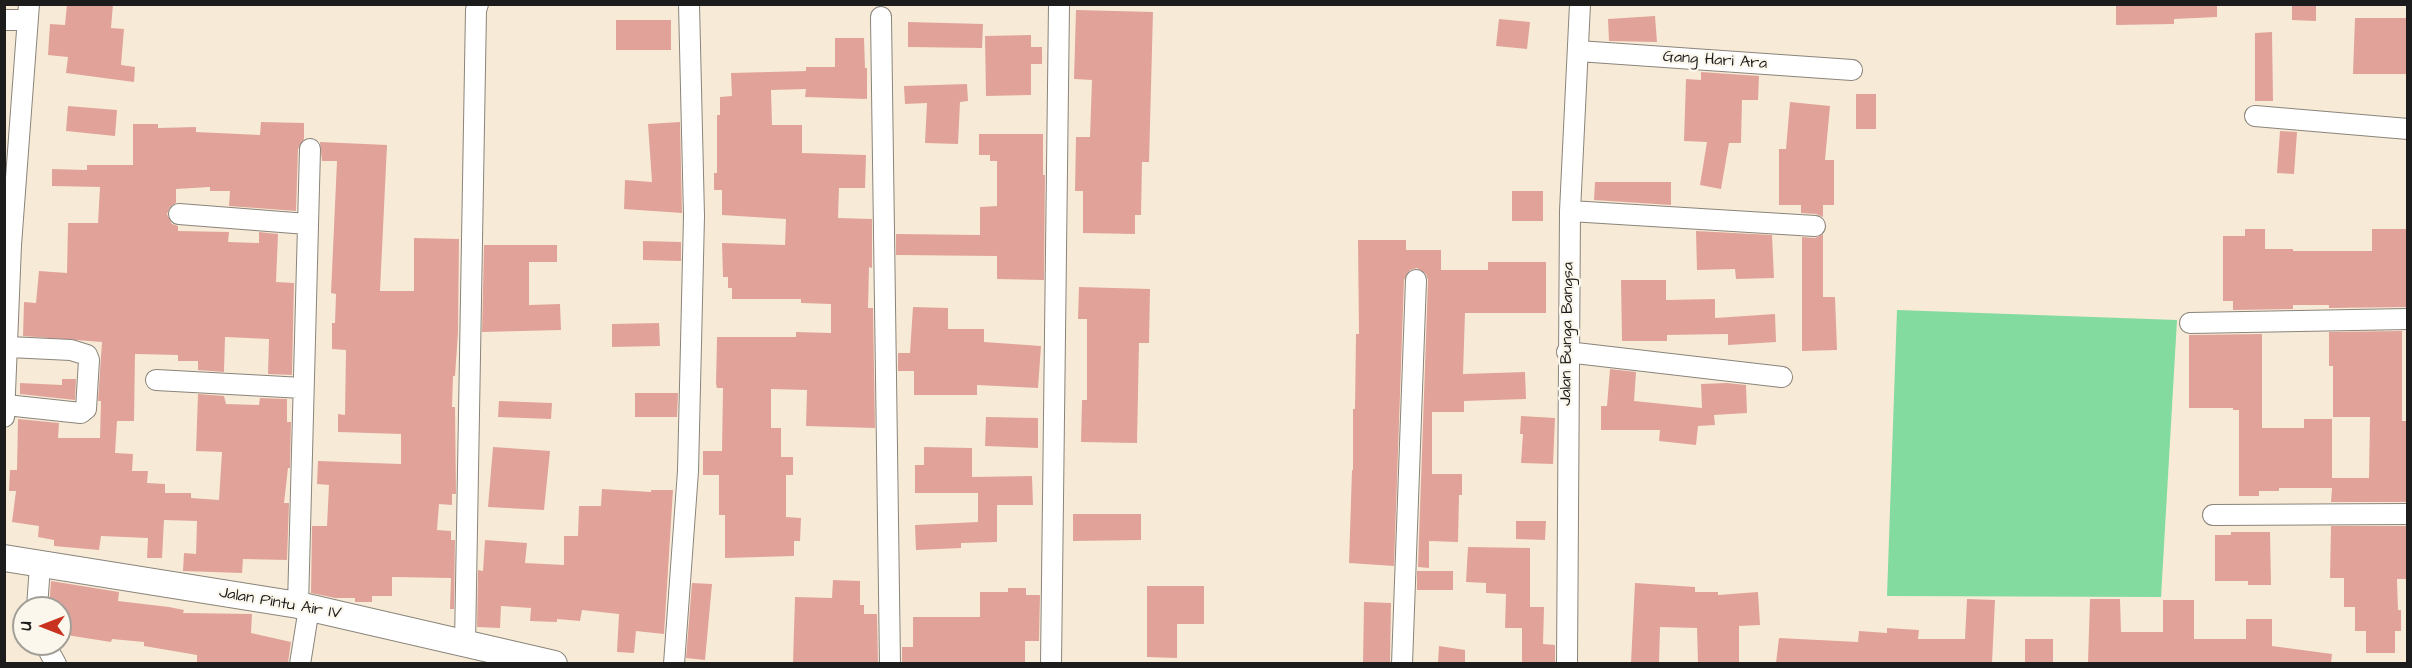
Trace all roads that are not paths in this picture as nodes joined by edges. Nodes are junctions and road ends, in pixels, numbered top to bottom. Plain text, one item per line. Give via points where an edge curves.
1 (478, 4) edge
2 (689, 4) edge
3 (1059, 4) edge
4 (1580, 4) edge
5 (28, 12) edge
6 (881, 17) dead end
7 (4, 20) edge
8 (1578, 51) junction
9 (1852, 70) dead end
10 (2255, 116) dead end
11 (2408, 129) edge
12 (310, 149) dead end
13 (1570, 211) junction
14 (179, 214) dead end
15 (307, 224) junction
16 (1815, 226) dead end
17 (1416, 280) dead end
18 (2408, 320) edge
19 (2190, 323) dead end
20 (9, 347) junction
21 (1567, 352) junction
22 (1782, 377) dead end
23 (156, 381) dead end
24 (303, 388) junction
25 (5, 411) edge
26 (2408, 514) edge
27 (2213, 515) dead end
28 (4, 558) edge
29 (40, 565) junction
30 (38, 596) edge
31 (303, 606) junction
32 (465, 643) junction
33 (504, 658) edge
34 (300, 663) edge
35 (554, 663) edge
36 (674, 663) edge
37 (890, 663) edge
38 (1052, 663) edge
39 (1402, 663) edge
40 (1567, 663) edge

1 - 32 street
2 - 36 street via 694,216 688,471
3 - 38 street
4 - 8 street, Jalan Bunga Bangsa
5 - 7 street
5 - 20 street
6 - 37 street
8 - 9 street, Gang Hari Ara
8 - 13 street, Jalan Bunga Bangsa
10 - 11 street
12 - 15 street
13 - 16 street
13 - 21 street, Jalan Bunga Bangsa
14 - 15 street
15 - 24 street
17 - 39 street
18 - 19 street
20 - 25 street
20 - 25 street via 71,350 87,355 86,409 81,413
21 - 22 street
21 - 40 street, Jalan Bunga Bangsa
23 - 24 street
24 - 31 street
26 - 27 street
28 - 29 main road, Jalan Pintu Air IV
29 - 30 street
29 - 31 main road, Jalan Pintu Air IV
31 - 32 main road, Jalan Pintu Air IV
31 - 34 street
32 - 33 main road, Jalan Pintu Air IV
33 - 35 main road, Jalan Pintu Air IV

